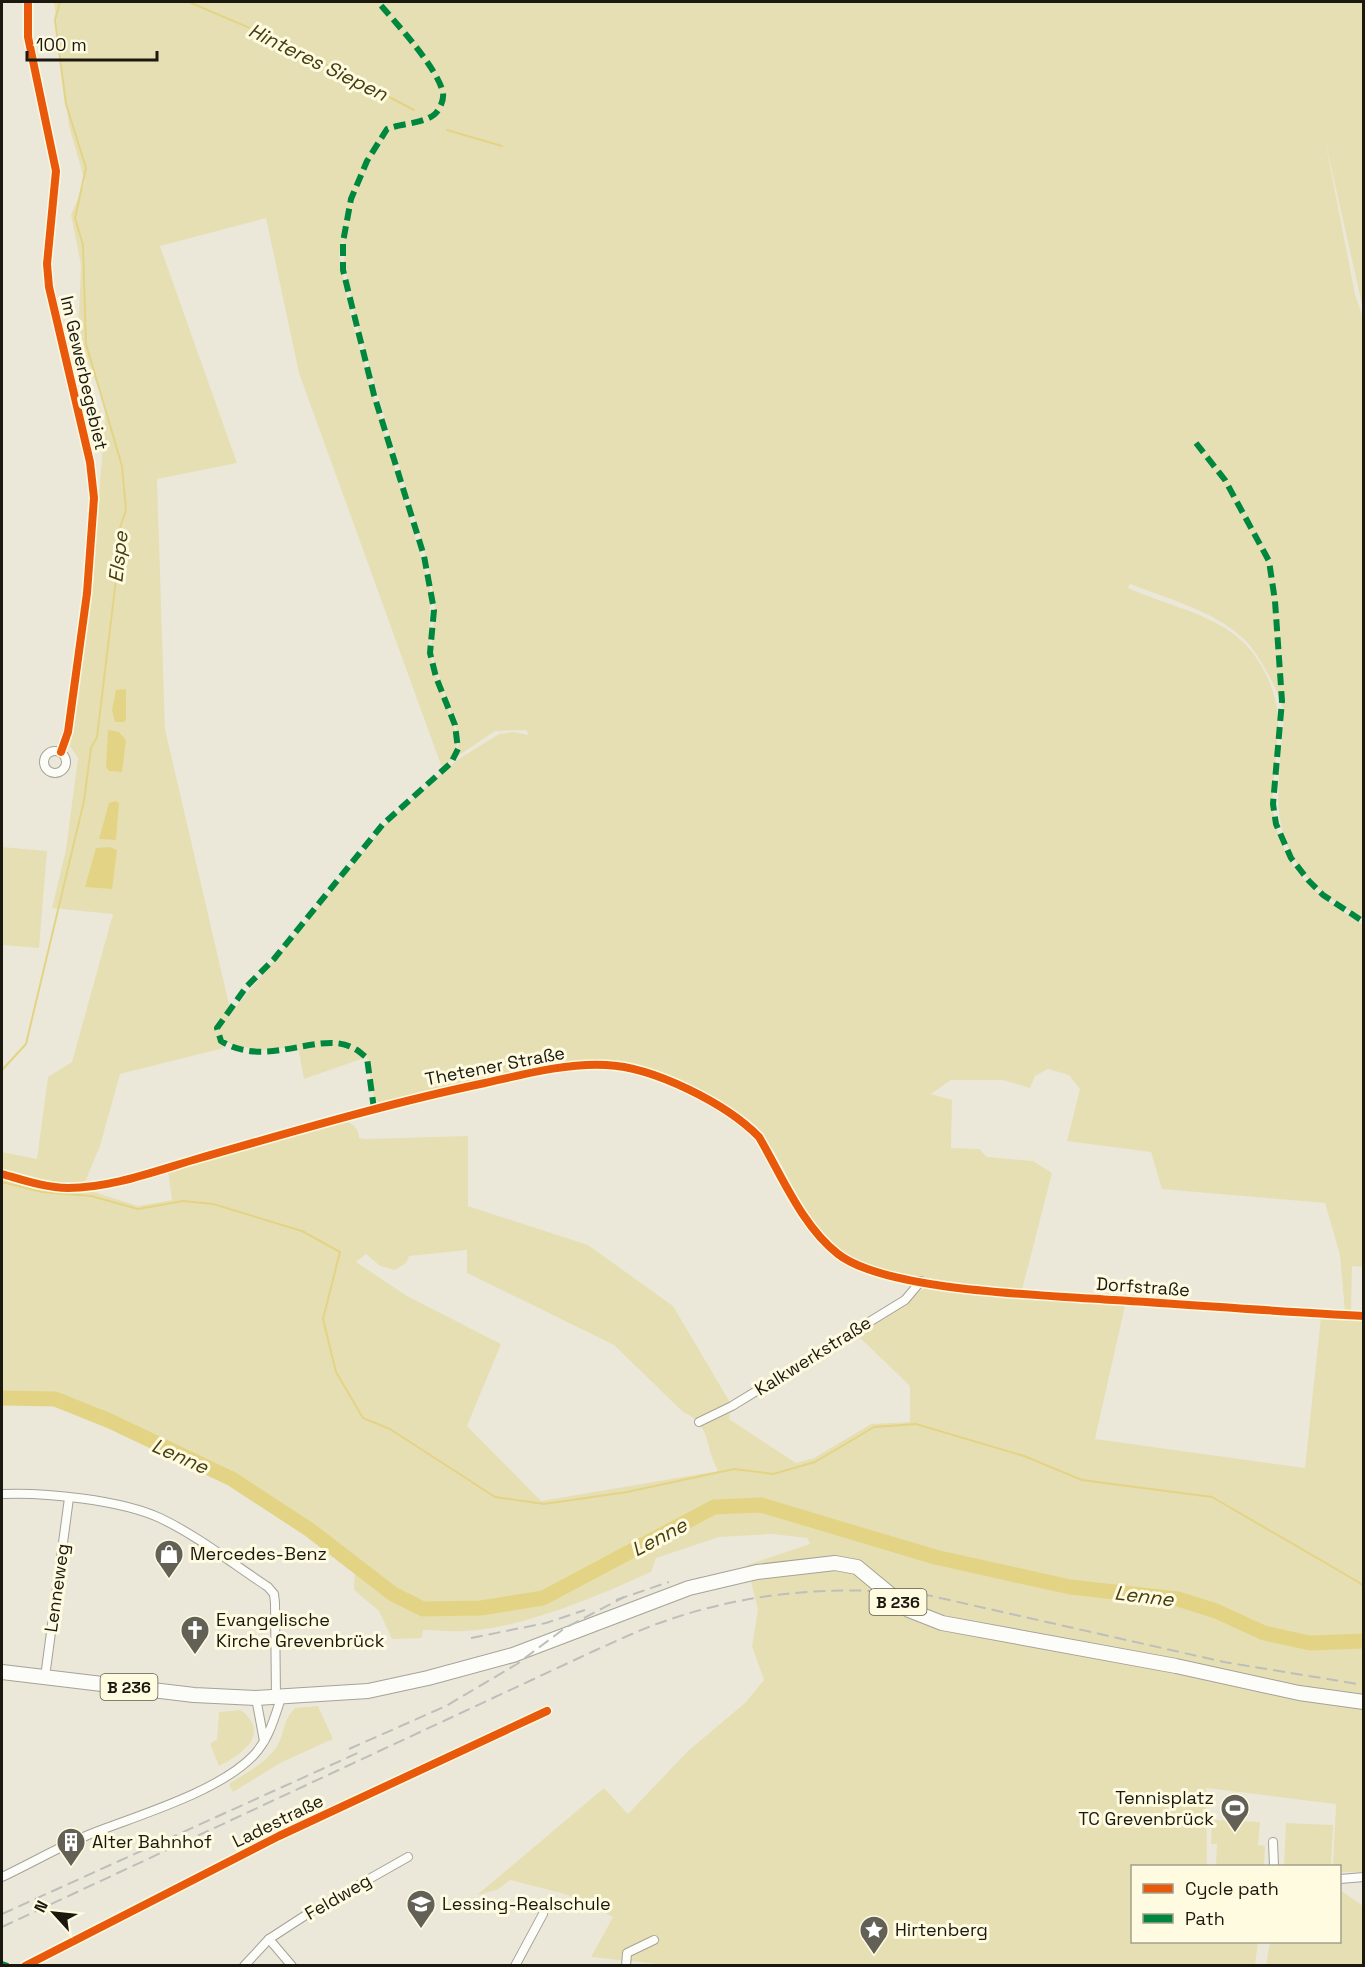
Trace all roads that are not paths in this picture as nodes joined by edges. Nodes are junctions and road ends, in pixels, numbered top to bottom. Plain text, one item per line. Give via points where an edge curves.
1 (28, 2) edge
2 (61, 752) dead end
3 (2, 1174) edge
4 (921, 1281) junction
5 (1364, 1316) edge
6 (699, 1422) dead end
7 (2, 1494) edge
8 (69, 1498) junction
9 (2, 1672) edge
10 (45, 1677) junction
11 (256, 1698) junction
12 (278, 1699) junction
13 (1364, 1702) edge
14 (547, 1711) dead end
15 (264, 1741) junction
16 (1273, 1842) dead end
17 (408, 1857) dead end
18 (1274, 1865) edge
19 (2, 1877) edge
20 (1364, 1877) edge
21 (1341, 1879) edge
22 (543, 1914) dead end
23 (269, 1940) junction
24 (654, 1940) dead end
25 (25, 1965) edge
26 (244, 1965) edge
27 (292, 1965) edge
28 (515, 1965) edge
29 (626, 1965) edge

1 - 2 street, Im Gewerbegebiet via 28,37 56,171 47,264 49,287 90,462 94,498 85,605 68,732
3 - 4 street, Thetener Straße via 46,1186 83,1188 422,1096 570,1066 606,1065 651,1074 737,1118 759,1137 809,1221 832,1249 850,1262
4 - 5 street, Dorfstraße via 1020,1293
4 - 6 street, Kalkwerkstraße via 905,1300 732,1406
7 - 8 street
8 - 10 street, Lenneweg
8 - 12 street via 130,1507 159,1517 268,1587 274,1593 275,1603
9 - 10 main road, B 236
10 - 11 main road, B 236 via 194,1695
11 - 12 main road, B 236
11 - 15 street
12 - 13 main road, B 236 via 368,1690 452,1672 540,1646 689,1588 757,1572 842,1563 864,1571 909,1610 942,1623 1299,1693
12 - 15 street
14 - 25 street, Ladestraße via 279,1836
15 - 19 street via 251,1758 219,1780
16 - 18 street
17 - 23 street, Feldweg via 309,1912
20 - 21 street
22 - 28 street
23 - 26 street, Feldweg
23 - 27 street
24 - 29 street via 627,1953

